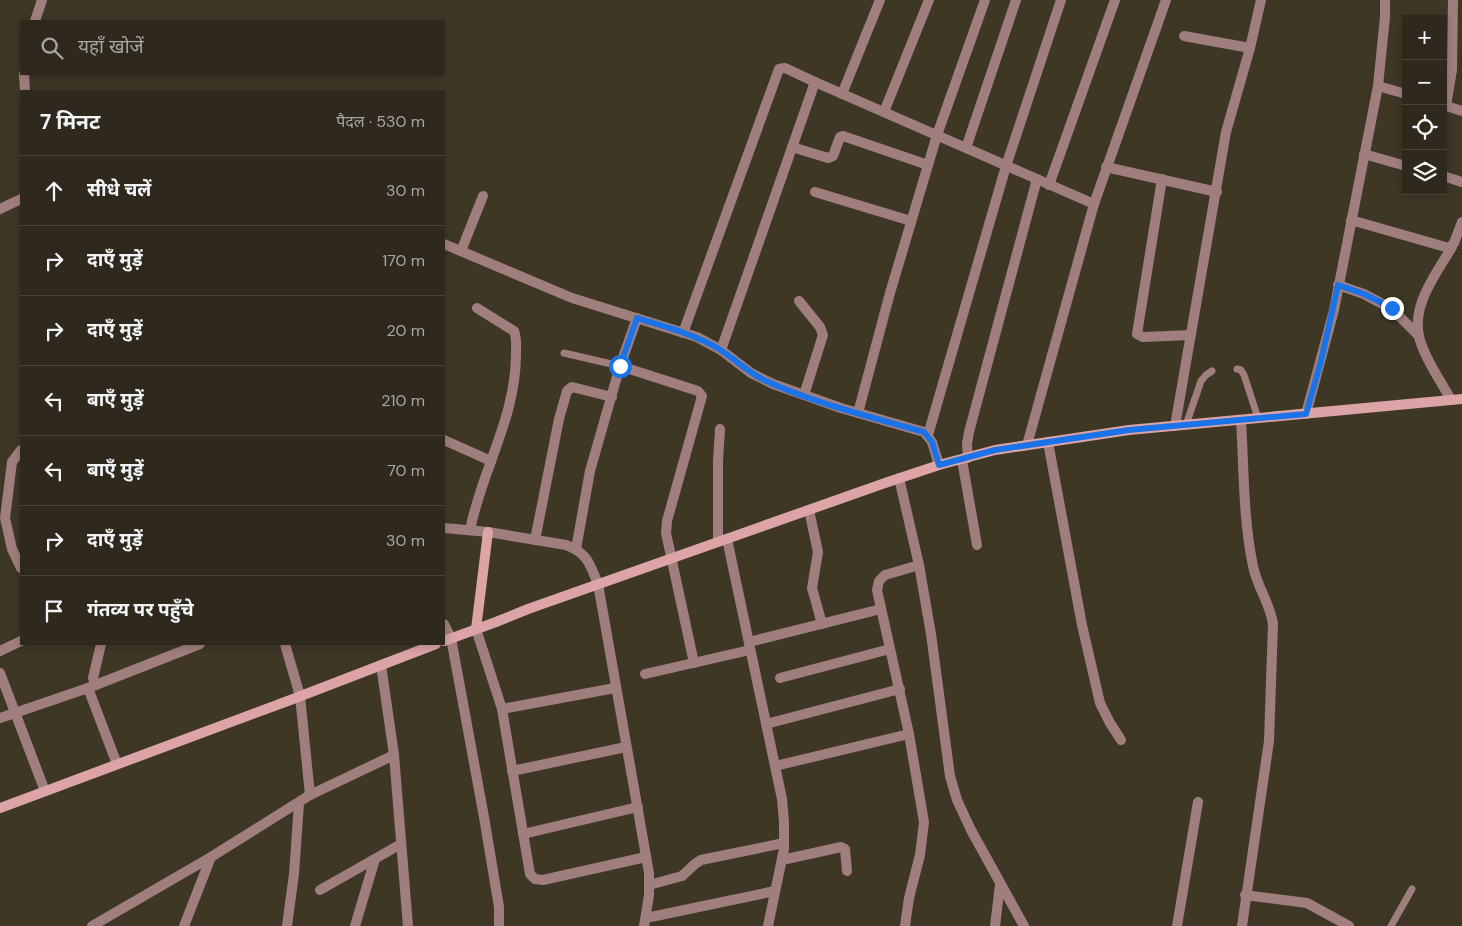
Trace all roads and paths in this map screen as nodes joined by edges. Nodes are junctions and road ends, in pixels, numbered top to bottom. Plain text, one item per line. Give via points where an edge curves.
1 (42, 0) edge
2 (880, 0) edge
3 (929, 0) edge
4 (985, 0) edge
5 (1016, 0) edge
6 (1061, 0) edge
7 (1114, 0) edge
8 (1166, 0) edge
9 (1261, 0) edge
10 (1385, 0) edge
11 (1453, 0) edge
12 (35, 20) edge
13 (1184, 36) dead end
14 (1250, 48) junction
15 (24, 75) edge
16 (815, 82) junction
17 (1378, 86) junction
18 (25, 90) edge
19 (1402, 93) edge
20 (842, 94) junction
21 (1447, 95) edge
22 (1447, 106) edge
23 (1462, 110) edge
24 (884, 112) junction
25 (937, 135) junction
26 (792, 147) junction
27 (966, 148) junction
28 (1364, 154) junction
29 (928, 165) junction
30 (1402, 165) edge
31 (1006, 166) junction
32 (1106, 167) junction
33 (1447, 177) edge
34 (1037, 179) junction
35 (1162, 179) junction
36 (1462, 182) edge
37 (1049, 185) junction
38 (815, 192) dead end
39 (1216, 192) junction
40 (483, 196) dead end
41 (20, 199) edge
42 (1094, 204) junction
43 (0, 209) edge
44 (1351, 220) junction
45 (911, 221) junction
46 (1462, 222) edge
47 (445, 244) edge
48 (1452, 247) junction
49 (461, 251) junction
50 (1338, 285) junction
51 (799, 301) dead end
52 (477, 308) dead end
53 (637, 318) junction
54 (683, 333) junction
55 (1191, 335) junction
56 (1419, 336) junction
57 (721, 350) junction
58 (564, 353) dead end
59 (620, 366) junction
60 (1238, 369) dead end
61 (1212, 371) dead end
62 (804, 395) junction
63 (612, 397) junction
64 (1457, 400) edge
65 (858, 413) junction
66 (1306, 414) junction
67 (1258, 418) junction
68 (1241, 420) junction
69 (1186, 425) junction
70 (1175, 426) junction
71 (720, 429) dead end
72 (928, 436) junction
73 (445, 440) edge
74 (1048, 442) junction
75 (1027, 445) junction
76 (20, 451) edge
77 (965, 459) junction
78 (491, 461) junction
79 (939, 465) junction
80 (899, 478) junction
81 (809, 510) junction
82 (445, 526) edge
83 (470, 530) junction
84 (488, 532) junction
85 (535, 540) junction
86 (722, 541) junction
87 (977, 545) dead end
88 (576, 549) junction
89 (670, 559) junction
90 (919, 565) junction
91 (20, 566) edge
92 (598, 584) junction
93 (882, 609) junction
94 (822, 624) junction
95 (476, 629) junction
96 (447, 640) edge
97 (20, 641) edge
98 (101, 645) edge
99 (197, 645) edge
100 (285, 645) edge
101 (433, 645) edge
102 (749, 646) junction
103 (890, 649) junction
104 (0, 651) edge
105 (694, 663) junction
106 (382, 665) junction
107 (0, 673) edge
108 (645, 674) dead end
109 (780, 678) dead end
110 (92, 686) junction
111 (616, 688) junction
112 (900, 689) junction
113 (300, 696) junction
114 (502, 709) junction
115 (15, 711) junction
116 (0, 718) edge
117 (766, 724) junction
118 (909, 734) junction
119 (1121, 740) dead end
120 (626, 747) junction
121 (394, 755) junction
122 (117, 764) junction
123 (775, 766) junction
124 (512, 771) junction
125 (45, 791) junction
126 (310, 795) junction
127 (1198, 802) dead end
128 (299, 803) junction
129 (0, 808) edge
130 (638, 808) junction
131 (523, 834) junction
132 (784, 843) junction
133 (401, 844) junction
134 (211, 857) junction
135 (646, 857) junction
136 (375, 859) junction
137 (782, 860) junction
138 (847, 871) dead end
139 (649, 885) junction
140 (1000, 885) junction
141 (1412, 889) dead end
142 (320, 890) dead end
143 (775, 891) junction
144 (1245, 895) junction
145 (645, 922) edge
146 (92, 926) edge
147 (184, 926) edge
148 (287, 926) edge
149 (355, 926) edge
150 (408, 926) edge
151 (499, 926) edge
152 (768, 926) edge
153 (905, 926) edge
154 (995, 926) edge
155 (1024, 926) edge
156 (1177, 926) edge
157 (1242, 926) edge
158 (1349, 926) edge
159 (1391, 926) edge

1 - 12 street
2 - 20 street
3 - 24 street
4 - 25 street
5 - 27 street
6 - 31 street
7 - 37 street
8 - 32 street
9 - 14 street
10 - 17 street
11 - 21 street via 1452,70
13 - 14 street
14 - 39 street via 1226,132
15 - 18 street
16 - 20 street
16 - 26 street
16 - 54 street via 785,68 779,69
17 - 19 street
17 - 28 street
20 - 24 street
22 - 23 street
24 - 25 street
25 - 27 street
25 - 29 street
26 - 29 street via 828,158 843,136
26 - 57 street
27 - 31 street
28 - 30 street
28 - 44 street
29 - 45 street
31 - 34 street
31 - 72 street
32 - 35 street
32 - 42 street
33 - 36 street
34 - 37 street
34 - 77 street via 969,432
35 - 39 street
35 - 55 street via 1137,334 1143,337
37 - 42 street
38 - 45 street
39 - 55 street
40 - 49 street
41 - 43 street
42 - 75 street
44 - 48 street
44 - 50 street
45 - 65 street
46 - 48 street
47 - 49 street
48 - 56 street via 1422,300
49 - 53 street via 572,298
50 - 56 street via 1392,308
50 - 66 street via 1324,352
51 - 62 street via 823,335
52 - 78 street via 511,328 516,336 511,400
53 - 54 street
53 - 59 street
54 - 57 street
55 - 70 street
56 - 64 street via 1422,347
57 - 62 street via 757,376
58 - 59 lane
59 - 63 street
59 - 89 street via 698,391 702,396 667,520
60 - 67 lane via 1244,375
61 - 69 lane via 1201,381
62 - 65 street
63 - 85 street via 572,388 567,391
63 - 88 street via 590,471
64 - 66 main road
65 - 72 street via 924,432
66 - 67 main road
67 - 68 main road
68 - 69 main road
68 - 144 street via 1249,547 1273,624 1269,741
69 - 70 main road
70 - 74 main road
71 - 86 street via 718,461
72 - 79 street
73 - 78 street
74 - 75 main road
74 - 119 street via 1082,625 1100,702
75 - 77 main road
76 - 91 street via 12,462 5,518 12,549
77 - 79 main road
77 - 87 street
78 - 83 street
79 - 80 main road
80 - 81 main road
80 - 90 street
81 - 86 main road
81 - 94 street via 818,552 812,588
82 - 83 street
83 - 84 street
84 - 85 street
84 - 95 main road
85 - 88 street
86 - 89 main road
86 - 102 street
88 - 92 street via 589,560
89 - 92 main road
89 - 105 street
90 - 93 street via 885,575 879,580 877,590
90 - 140 street via 950,776 971,830
92 - 95 main road
92 - 111 street
93 - 94 street
93 - 103 street
94 - 102 street
95 - 96 main road
95 - 114 street
96 - 151 street via 484,817 499,907
97 - 104 street
98 - 110 street
99 - 110 street
100 - 113 street
101 - 106 main road
102 - 105 street
102 - 117 street
103 - 109 street
103 - 112 street
105 - 108 street
106 - 113 main road
106 - 121 street
107 - 115 street
110 - 115 street
110 - 122 street
111 - 114 street
111 - 120 street
112 - 117 street
112 - 118 street
113 - 122 main road
113 - 126 street
114 - 124 street
115 - 116 street
115 - 125 street
117 - 123 street
118 - 123 street
118 - 153 street via 924,822
120 - 124 street
120 - 130 street
121 - 126 street
121 - 133 street
122 - 125 main road
123 - 132 street via 783,806
124 - 131 street
125 - 129 main road
126 - 128 street
127 - 156 street
128 - 134 street
128 - 148 street
130 - 131 street
130 - 135 street
131 - 135 street via 530,874 535,879 543,880
132 - 137 street
132 - 139 street via 701,860 682,876
133 - 136 street
133 - 150 street
134 - 146 street
134 - 147 street
135 - 139 street
136 - 142 street
136 - 149 street
137 - 138 street via 841,847 845,849
137 - 143 street
139 - 145 street
140 - 154 street
140 - 155 street
141 - 159 lane
143 - 145 street
143 - 152 street
144 - 157 street
144 - 158 street via 1307,903

